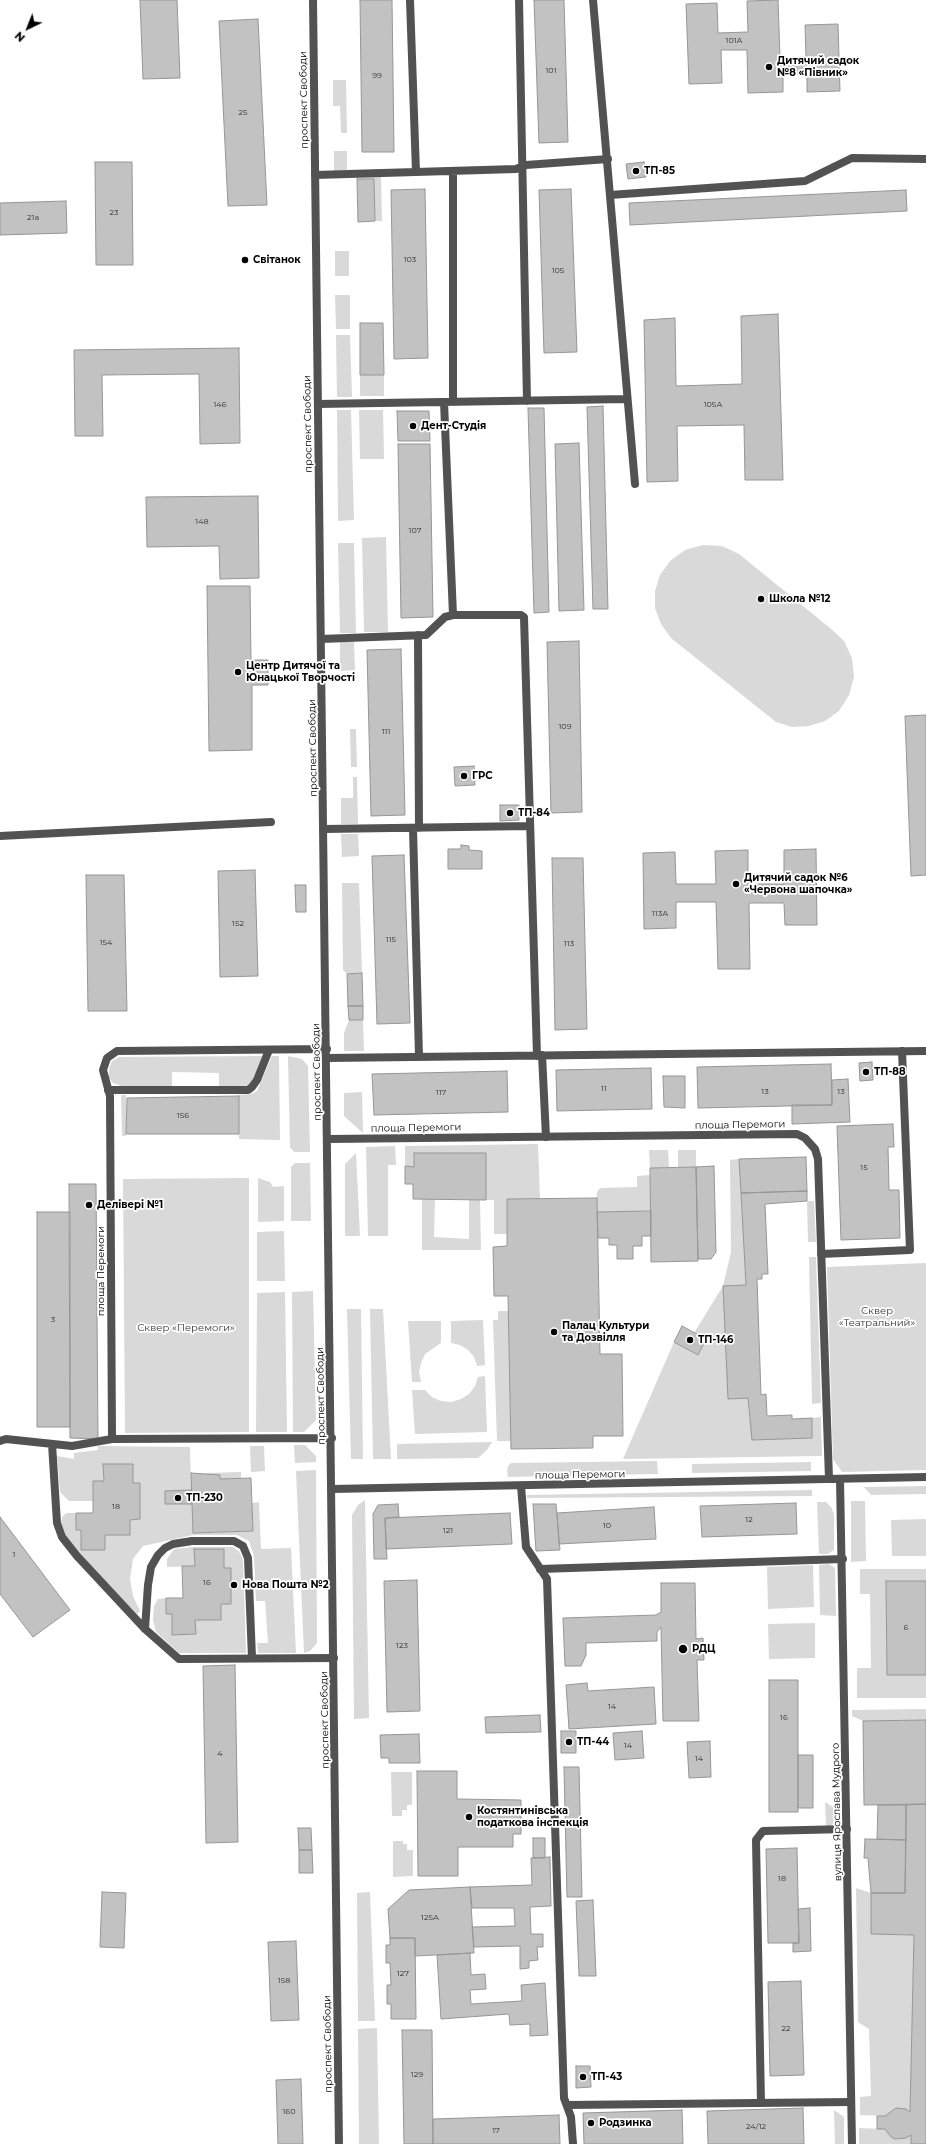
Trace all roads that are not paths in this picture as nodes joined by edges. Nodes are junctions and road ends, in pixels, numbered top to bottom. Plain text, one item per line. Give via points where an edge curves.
1 (313, 0) edge
2 (410, 0) edge
3 (518, 0) edge
4 (593, 0) edge
5 (926, 158) edge
6 (608, 159) junction
7 (522, 167) junction
8 (453, 171) junction
9 (416, 172) junction
10 (315, 175) junction
11 (610, 195) junction
12 (628, 399) junction
13 (527, 401) junction
14 (444, 402) junction
15 (453, 402) junction
16 (318, 404) junction
17 (635, 484) dead end
18 (453, 615) junction
19 (418, 635) junction
20 (321, 639) junction
21 (271, 822) dead end
22 (530, 826) junction
23 (416, 828) junction
24 (324, 829) junction
25 (0, 836) edge
26 (327, 1049) junction
27 (269, 1050) junction
28 (902, 1051) junction
29 (926, 1051) edge
30 (540, 1056) junction
31 (419, 1057) junction
32 (327, 1058) junction
33 (108, 1090) junction
34 (546, 1137) junction
35 (328, 1139) junction
36 (821, 1254) junction
37 (332, 1438) junction
38 (112, 1439) junction
39 (0, 1440) edge
40 (52, 1444) junction
41 (926, 1477) edge
42 (829, 1479) junction
43 (840, 1479) junction
44 (521, 1486) junction
45 (332, 1489) junction
46 (843, 1559) junction
47 (540, 1569) junction
48 (145, 1629) junction
49 (252, 1658) junction
50 (334, 1658) junction
51 (847, 1829) junction
52 (852, 2102) junction
53 (761, 2103) junction
54 (567, 2106) junction
55 (339, 2144) edge
56 (573, 2144) edge
57 (852, 2144) edge

1 - 10 street, проспект Свободи
2 - 9 street
3 - 7 street
4 - 6 street
5 - 11 street via 852,158 805,181
6 - 7 street
6 - 11 street
7 - 8 street
7 - 13 street
8 - 9 street
8 - 15 street
9 - 10 street
10 - 16 street, проспект Свободи
11 - 12 street
12 - 13 street
12 - 17 street
13 - 15 street
14 - 15 street
14 - 16 street
14 - 18 street
16 - 20 street, проспект Свободи
18 - 19 street via 445,617 426,635
18 - 22 street via 524,617
19 - 20 street
19 - 23 street
20 - 24 street, проспект Свободи
21 - 25 street
22 - 23 street
22 - 30 street
23 - 24 street
23 - 31 street
24 - 26 street, проспект Свободи
26 - 27 street, площа Перемоги
26 - 32 street, проспект Свободи
27 - 33 street via 257,1080 248,1090
27 - 33 street, площа Перемоги via 117,1051 111,1054 104,1064
28 - 29 street
28 - 30 street
28 - 36 street via 910,1250
30 - 31 street
30 - 34 street
31 - 32 street
32 - 35 street, проспект Свободи
33 - 38 street, площа Перемоги
34 - 35 street, площа Перемоги
34 - 36 street, площа Перемоги via 797,1134 815,1148 818,1160
35 - 37 street, проспект Свободи
36 - 42 street, площа Перемоги
37 - 38 street
37 - 45 street, проспект Свободи
38 - 40 street via 72,1446
39 - 40 street
40 - 48 street via 56,1523 62,1537
41 - 43 street, площа Перемоги
42 - 43 street, площа Перемоги
42 - 44 street, площа Перемоги
43 - 46 street, вулиця Ярослава Мудрого
44 - 45 street, площа Перемоги
44 - 47 street via 526,1547
45 - 50 street, проспект Свободи
46 - 47 street
46 - 51 street, вулиця Ярослава Мудрого
47 - 54 street via 547,1579 564,2098
48 - 49 street via 179,1659
48 - 49 street via 151,1567 165,1548 192,1541 234,1541 243,1546 248,1558
49 - 50 street
50 - 55 street, проспект Свободи
51 - 52 street, вулиця Ярослава Мудрого
51 - 53 street via 763,1831 756,1840
52 - 53 street
52 - 57 street, вулиця Ярослава Мудрого
53 - 54 street
54 - 56 street via 571,2117

